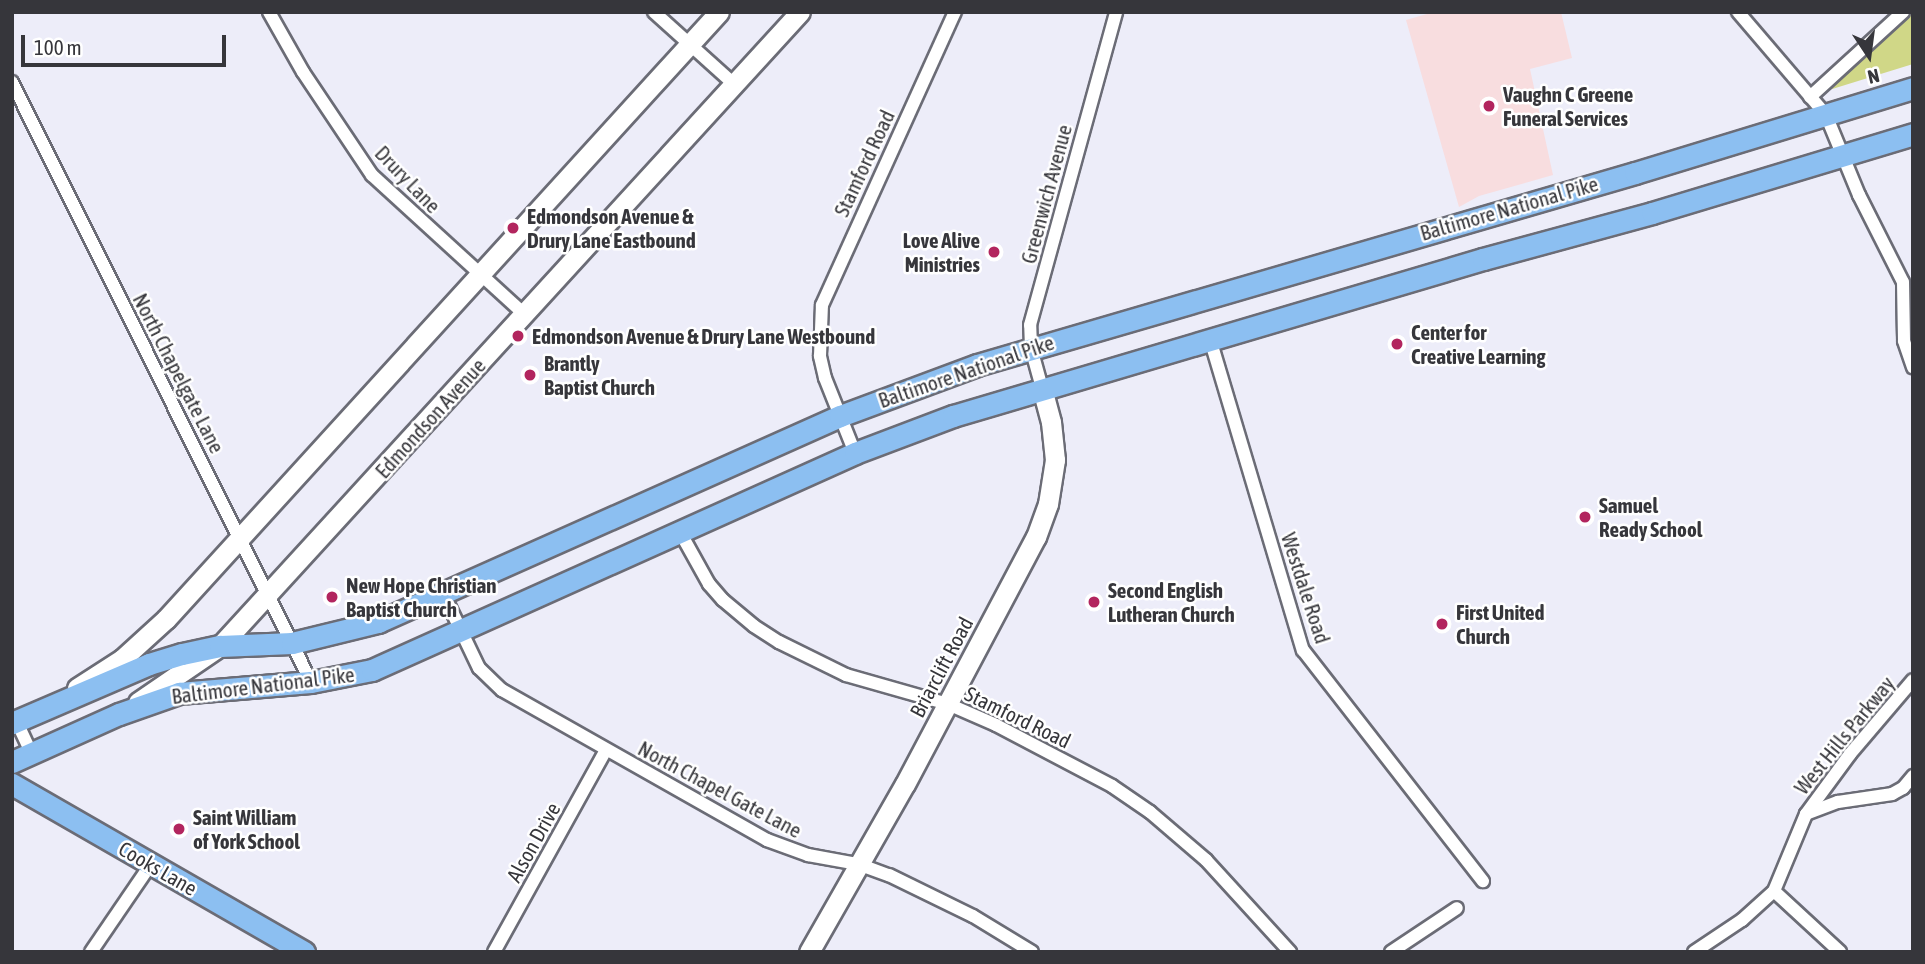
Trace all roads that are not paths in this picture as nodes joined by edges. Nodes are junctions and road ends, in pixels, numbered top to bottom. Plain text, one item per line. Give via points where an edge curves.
1 (269, 12) edge
2 (654, 12) edge
3 (719, 12) edge
4 (800, 12) edge
5 (955, 12) edge
6 (1116, 12) edge
7 (1738, 12) edge
8 (1903, 12) edge
9 (689, 45) junction
10 (12, 82) edge
11 (735, 85) junction
12 (1913, 88) edge
13 (1810, 97) junction
14 (1826, 115) junction
15 (1913, 134) edge
16 (1844, 156) junction
17 (481, 275) junction
18 (1908, 283) edge
19 (524, 314) junction
20 (1210, 339) junction
21 (1031, 348) junction
22 (1913, 367) edge
23 (1042, 388) junction
24 (839, 416) junction
25 (855, 453) junction
26 (680, 532) junction
27 (240, 538) junction
28 (443, 593) junction
29 (268, 595) junction
30 (461, 629) junction
31 (292, 643) junction
32 (220, 646) junction
33 (1913, 680) edge
34 (310, 682) junction
35 (947, 704) junction
36 (44, 709) junction
37 (119, 714) junction
38 (14, 719) edge
39 (606, 750) junction
40 (22, 757) edge
41 (1913, 776) edge
42 (12, 784) edge
43 (1806, 814) junction
44 (151, 864) junction
45 (858, 864) junction
46 (1483, 881) dead end
47 (1774, 891) junction
48 (1457, 908) dead end
49 (92, 952) edge
50 (304, 952) edge
51 (494, 952) edge
52 (809, 952) edge
53 (1032, 952) edge
54 (1290, 952) edge
55 (1391, 952) edge
56 (1693, 952) edge
57 (1840, 952) edge

1 - 17 street, Drury Lane via 372,175
2 - 9 street
3 - 9 main road
4 - 11 main road, Edmondson Avenue
5 - 24 street, Stamford Road via 822,305 820,356
6 - 21 street, Greenwich Avenue via 1030,325
7 - 13 street
8 - 13 street
9 - 11 street
9 - 17 main road
10 - 27 street, North Chapelgate Lane
11 - 19 main road, Edmondson Avenue
12 - 14 main road, Baltimore National Pike
13 - 14 street
14 - 16 street
14 - 21 main road, Baltimore National Pike
15 - 16 main road, Baltimore National Pike
16 - 18 street via 1859,195
16 - 20 main road, Baltimore National Pike
17 - 19 street, Drury Lane
17 - 27 main road
18 - 22 street via 1904,341
19 - 29 main road, Edmondson Avenue
20 - 23 main road, Baltimore National Pike
20 - 46 street, Westdale Road via 1303,650
21 - 23 street, Greenwich Avenue
21 - 24 main road, Baltimore National Pike
23 - 25 main road, Baltimore National Pike
23 - 35 main road, Briarclift Road via 1055,460 1048,504 1036,537
24 - 25 street, Stamford Road
24 - 28 main road, Baltimore National Pike
25 - 26 main road, Baltimore National Pike
26 - 30 main road, Baltimore National Pike
26 - 35 street, Stamford Road via 696,566 723,600 779,642 846,675
27 - 29 street, North Chapelgate Lane
27 - 36 main road via 142,642
28 - 30 street, North Chapel Gate Lane
28 - 31 main road, Baltimore National Pike via 358,629
29 - 31 street, North Chapelgate Lane
29 - 32 main road, Edmondson Avenue
30 - 34 main road, Baltimore National Pike via 372,670
30 - 39 street, North Chapel Gate Lane via 488,680
31 - 32 main road, Baltimore National Pike
31 - 34 street, North Chapelgate Lane
32 - 36 main road, Baltimore National Pike via 149,664
32 - 37 main road, Edmondson Avenue
33 - 43 street, West Hills Parkway
34 - 37 main road, Baltimore National Pike via 179,693
35 - 45 main road, Briarclift Road
35 - 54 street, Stamford Road via 1041,747 1150,813 1206,860
36 - 38 main road
37 - 40 main road, Edmondson Avenue
38 - 40 street
39 - 45 street, North Chapel Gate Lane via 766,840 808,855
39 - 51 street, Alson Drive
41 - 43 street, West Hills Parkway via 1892,794 1838,802
42 - 44 main road, Cooks Lane
43 - 47 street, West Hills Parkway
44 - 49 street
44 - 50 main road, Cooks Lane
45 - 52 main road, Briarclift Road
45 - 53 street, North Chapel Gate Lane via 929,892
47 - 56 street, West Hills Parkway via 1742,920
47 - 57 street
48 - 55 street

